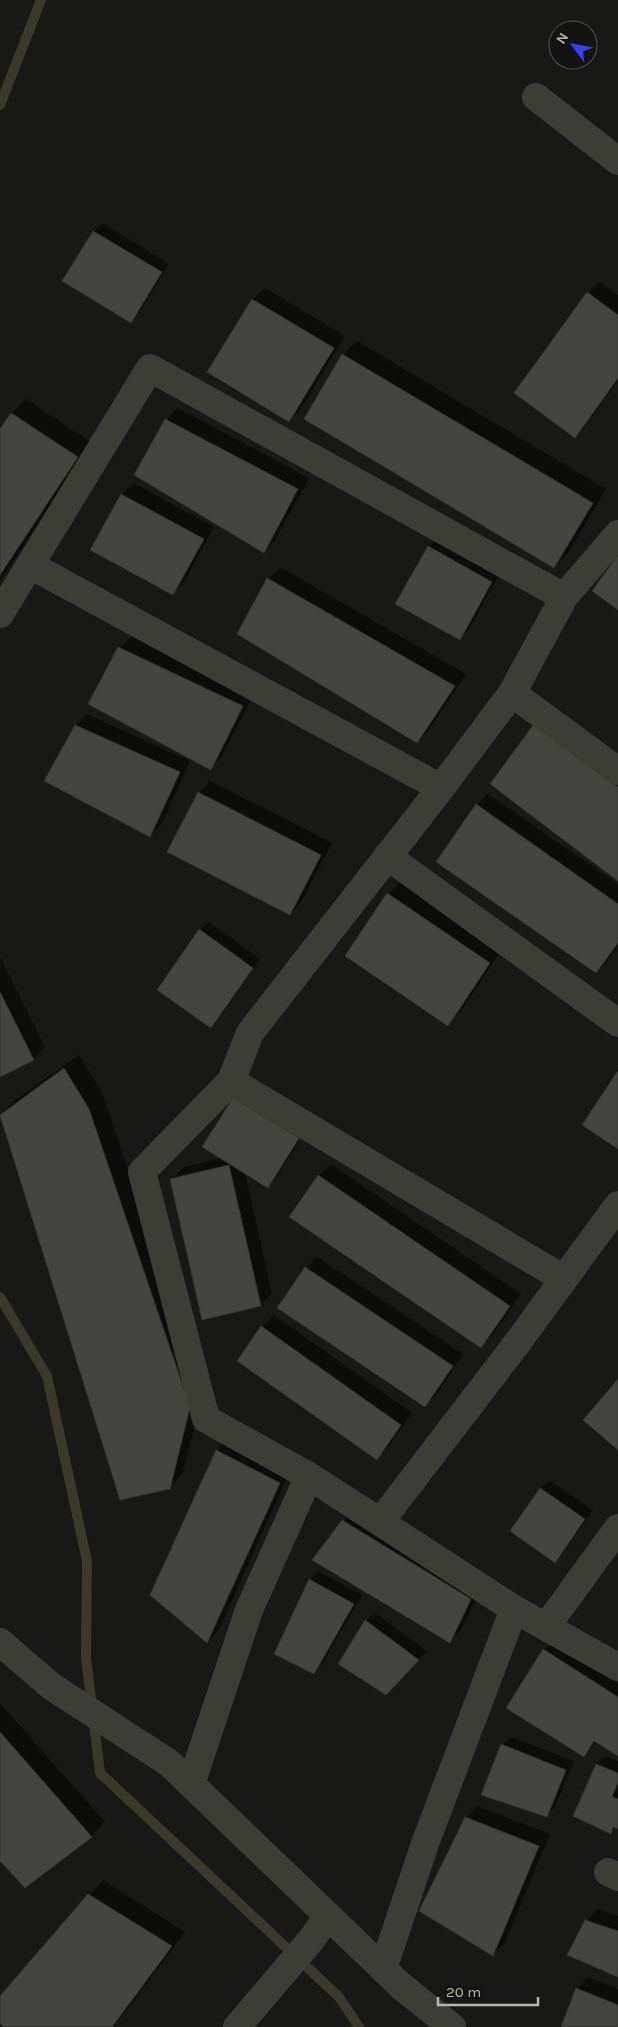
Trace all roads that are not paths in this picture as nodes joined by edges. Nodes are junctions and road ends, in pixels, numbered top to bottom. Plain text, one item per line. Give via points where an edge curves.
1 (536, 96) dead end
2 (618, 161) edge
3 (618, 534) edge
4 (30, 566) junction
5 (564, 597) junction
6 (0, 614) edge
7 (512, 693) junction
8 (618, 771) edge
9 (441, 788) junction
10 (388, 856) junction
11 (618, 1023) edge
12 (231, 1081) junction
13 (618, 1204) edge
14 (564, 1279) junction
15 (309, 1476) junction
16 (380, 1522) junction
17 (618, 1528) edge
18 (514, 1609) junction
19 (546, 1627) junction
20 (0, 1642) edge
21 (618, 1666) edge
22 (191, 1784) junction
23 (328, 1916) junction
24 (383, 1969) junction
25 (245, 2017) edge
26 (452, 2027) edge

1 - 2 street
3 - 5 street
4 - 5 street via 150,368
4 - 6 street
4 - 9 street
5 - 7 street
7 - 8 street
7 - 9 street
9 - 10 street
10 - 11 street
10 - 12 street via 250,1033
12 - 14 street
12 - 15 street via 142,1172 206,1419
13 - 14 street
14 - 16 street
15 - 16 street
15 - 22 street via 249,1610
16 - 18 street
17 - 19 street
18 - 19 street
18 - 24 street via 426,1842
19 - 21 street
20 - 22 street via 51,1686 169,1763
22 - 23 street
23 - 24 street
23 - 25 street
24 - 26 street

